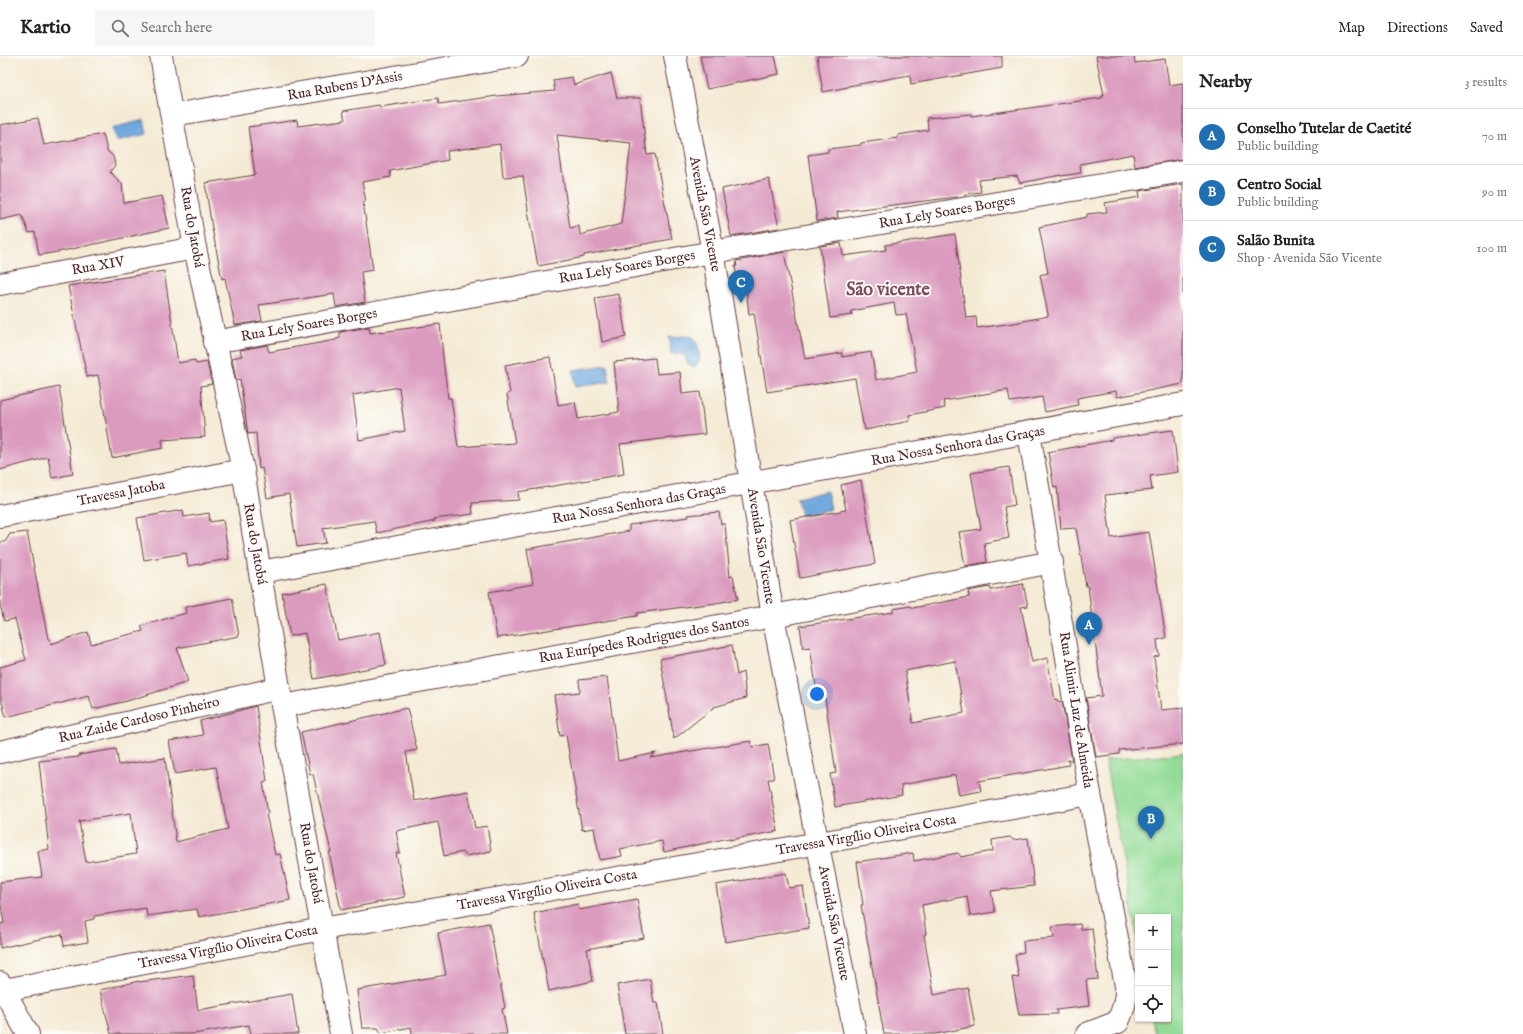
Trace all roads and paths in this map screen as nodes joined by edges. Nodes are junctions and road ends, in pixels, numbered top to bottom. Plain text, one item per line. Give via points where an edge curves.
1 (161, 56) edge
2 (517, 56) edge
3 (675, 56) edge
4 (173, 115) junction
5 (1183, 171) edge
6 (195, 248) junction
7 (713, 252) junction
8 (0, 284) edge
9 (214, 342) junction
10 (1183, 404) edge
11 (1029, 433) junction
12 (243, 470) junction
13 (751, 484) junction
14 (0, 516) edge
15 (1052, 562) junction
16 (260, 572) junction
17 (773, 616) junction
18 (281, 697) junction
19 (0, 752) edge
20 (1090, 794) junction
21 (819, 844) junction
22 (322, 929) junction
23 (2, 986) edge
24 (28, 1034) edge
25 (341, 1034) edge
26 (855, 1034) edge
27 (1087, 1034) edge

1 - 4 street, Rua do Jatobá
2 - 4 street, Rua Rubens D'Assis
3 - 7 street, Avenida São Vicente
4 - 6 street, Rua do Jatobá
5 - 7 street, Rua Lely Soares Borges
6 - 8 street, Rua XIV
6 - 9 street, Rua do Jatobá
7 - 9 street, Rua Lely Soares Borges
7 - 13 street, Avenida São Vicente
9 - 12 street, Rua do Jatobá
10 - 11 street, Rua Nossa Senhora das Graças
11 - 13 street, Rua Nossa Senhora das Graças
11 - 15 street, Rua Alimir Luz de Almeida
12 - 14 street, Travessa Jatoba
12 - 16 street, Rua do Jatobá
13 - 16 street, Rua Nossa Senhora das Graças
13 - 17 street, Avenida São Vicente
15 - 17 street, Rua Eurípedes Rodrigues dos Santos
15 - 20 street, Rua Alimir Luz de Almeida
16 - 18 street, Rua do Jatobá
17 - 18 street, Rua Eurípedes Rodrigues dos Santos
17 - 21 street, Avenida São Vicente
18 - 19 street, Rua Zaide Cardoso Pinheiro
18 - 22 street, Rua do Jatobá
20 - 21 street, Travessa Virgílio Oliveira Costa
20 - 27 street, Rua Alimir Luz de Almeida via 1127,995 1118,1022
21 - 22 street, Travessa Virgílio Oliveira Costa
21 - 26 street, Avenida São Vicente
22 - 23 street, Travessa Virgílio Oliveira Costa
22 - 25 street, Rua do Jatobá
23 - 24 street

